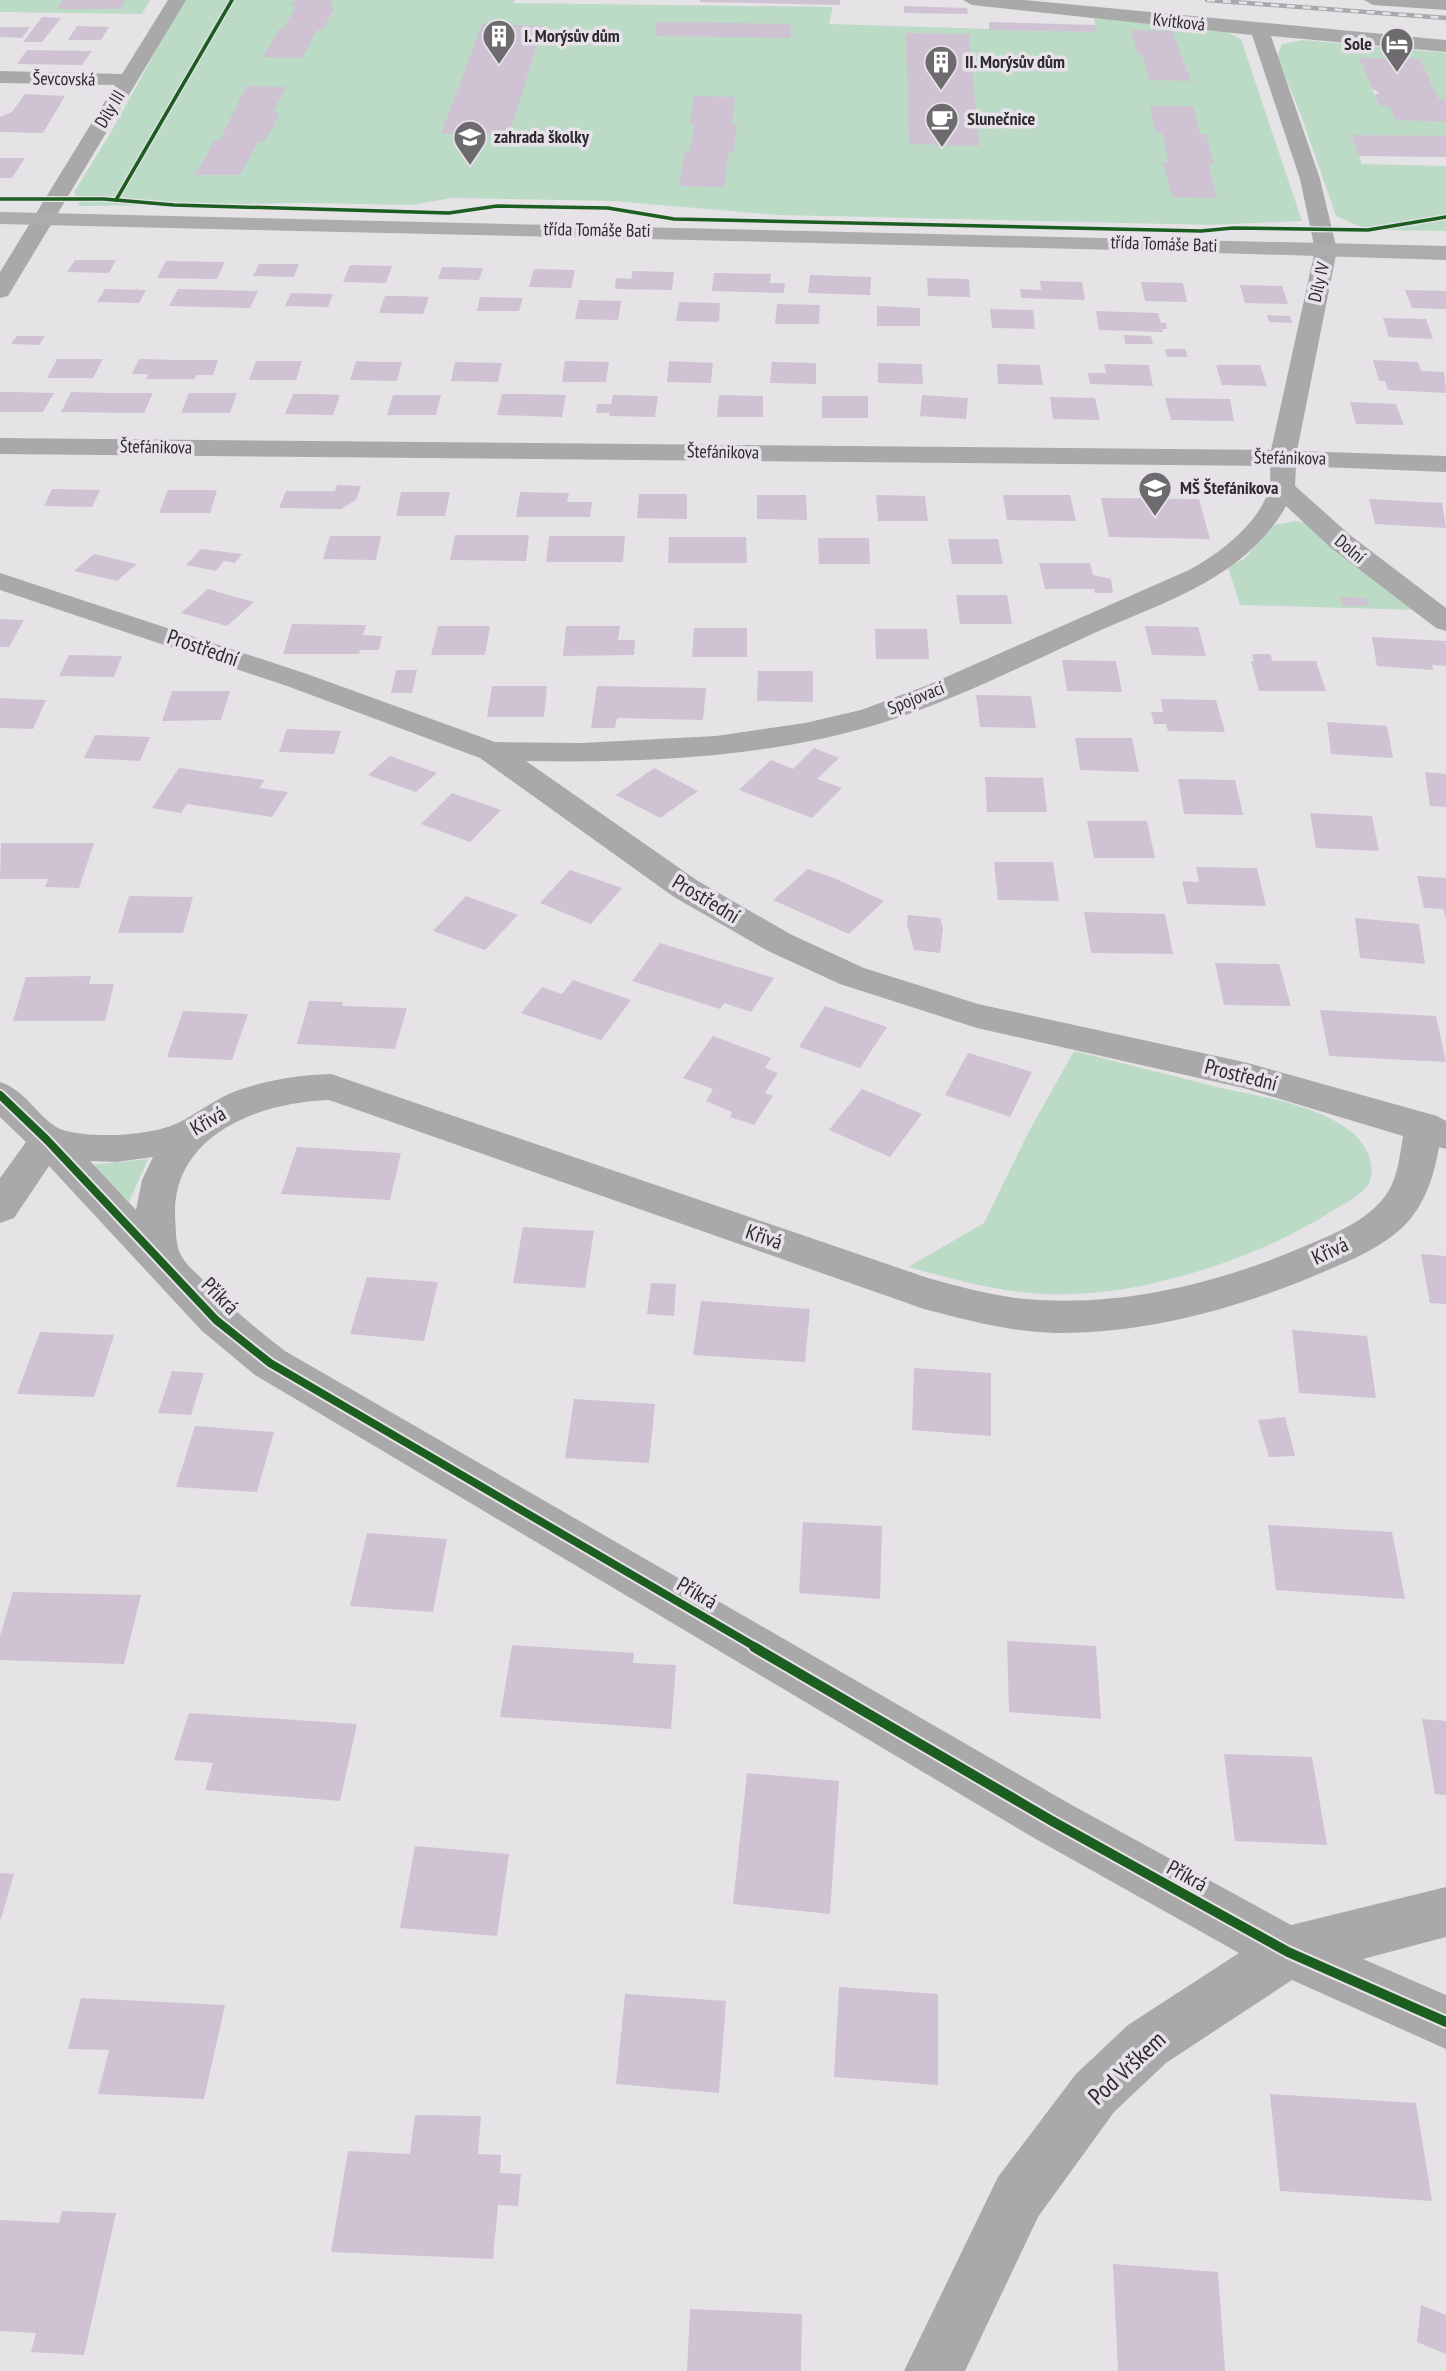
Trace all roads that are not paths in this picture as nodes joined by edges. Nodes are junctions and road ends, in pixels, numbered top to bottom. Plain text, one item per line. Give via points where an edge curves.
1 (177, 0) edge
2 (972, 0) edge
3 (1373, 0) edge
4 (1446, 5) edge
5 (1260, 30) junction
6 (1446, 46) edge
7 (0, 77) edge
8 (128, 80) junction
9 (0, 218) edge
10 (43, 218) junction
11 (1326, 250) junction
12 (1446, 253) edge
13 (0, 291) edge
14 (0, 446) edge
15 (1283, 458) junction
16 (1446, 464) edge
17 (1282, 488) junction
18 (0, 581) edge
19 (1446, 622) edge
20 (491, 751) junction
21 (0, 1095) edge
22 (1435, 1131) edge
23 (189, 1135) junction
24 (47, 1140) junction
25 (0, 1208) edge
26 (161, 1261) junction
27 (1446, 1912) edge
28 (1289, 1952) junction
29 (1446, 2022) edge
30 (934, 2371) edge

1 - 8 street, Díly III
2 - 5 street, Kvítková
3 - 4 street
5 - 6 street, Kvítková
5 - 11 street, Díly IV via 1310,179
7 - 8 street, Ševcovská
8 - 10 street, Díly III
9 - 10 main road, třída Tomáše Bati
10 - 11 main road, třída Tomáše Bati
10 - 13 street, Díly III
11 - 12 main road, třída Tomáše Bati
11 - 15 street, Díly IV
14 - 15 street, Štefánikova
15 - 16 street, Štefánikova
15 - 17 street
17 - 19 street, Dolní via 1340,541
17 - 20 street, Spojovací via 1256,532 1217,566 1093,624 850,723 702,746 614,752
18 - 20 street, Prostřední
20 - 22 street, Prostřední via 686,889 780,943 852,975 977,1016 1244,1075
21 - 24 street, Příkrá
22 - 23 street, Křivá via 1399,1206 1369,1232 1329,1253 1191,1301 1062,1317 970,1306 924,1293 331,1087 268,1093 232,1107
23 - 24 street, Křivá via 102,1149
23 - 26 street via 170,1158 157,1191 153,1220
24 - 25 street
24 - 26 street, Příkrá
26 - 28 street, Příkrá via 216,1320 270,1363 1052,1821
27 - 28 street, Pod Vrškem
28 - 29 street, Příkrá
28 - 30 street, Pod Vrškem via 1147,2044 1095,2093 1018,2197

